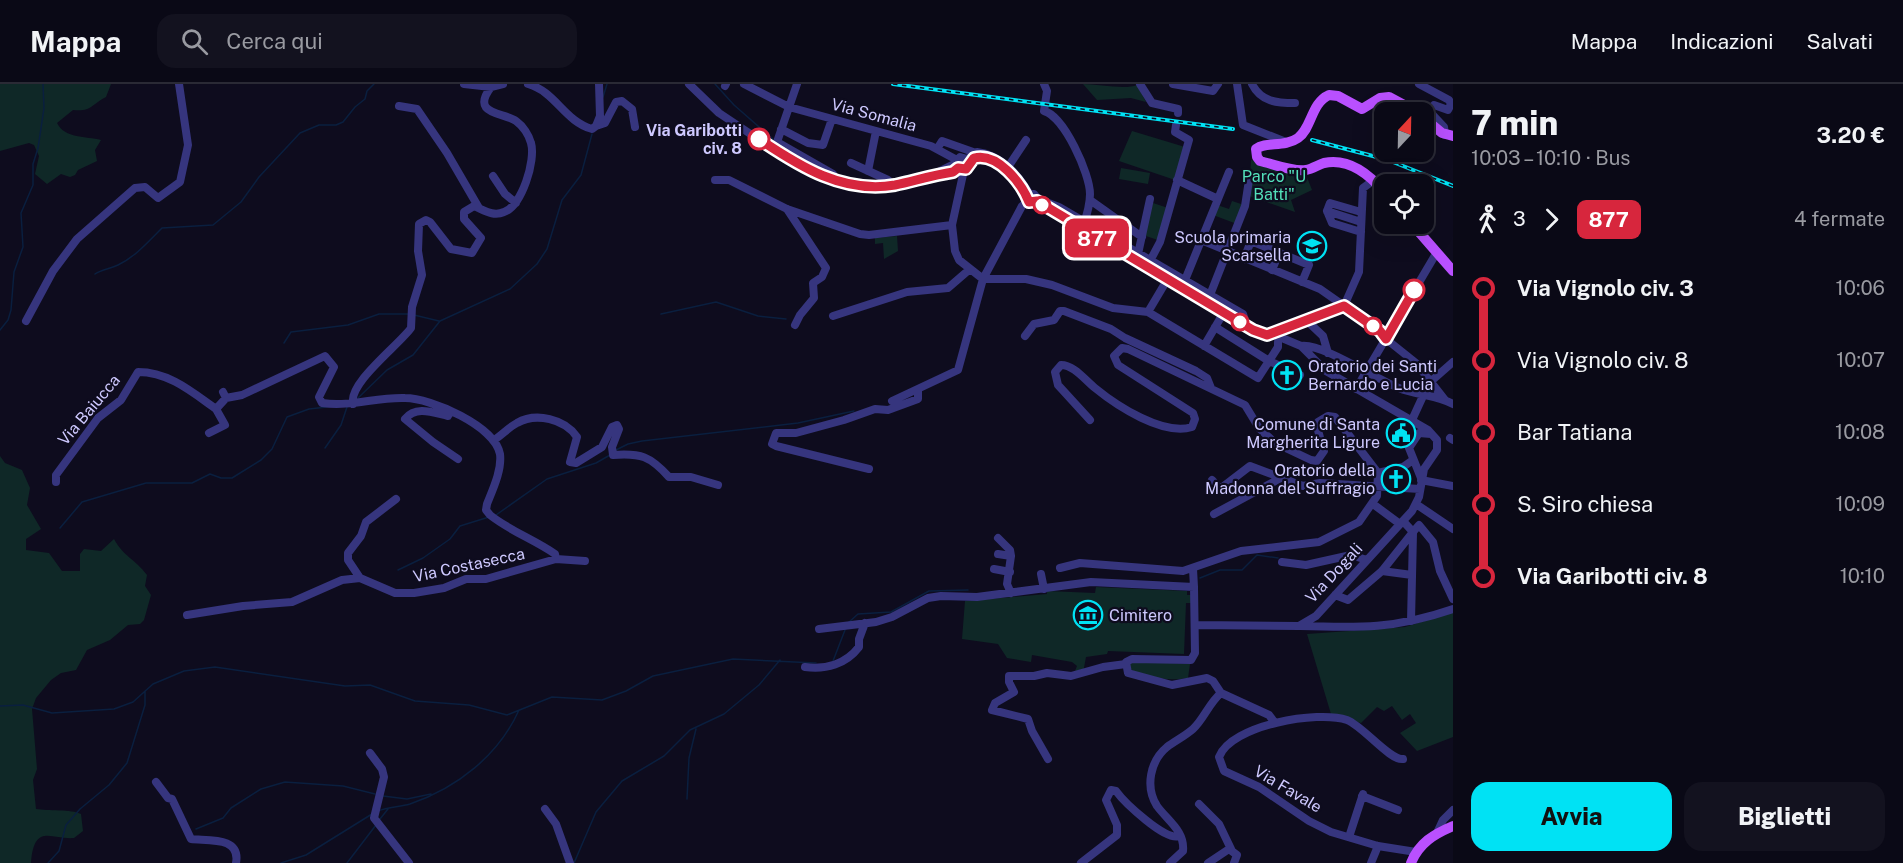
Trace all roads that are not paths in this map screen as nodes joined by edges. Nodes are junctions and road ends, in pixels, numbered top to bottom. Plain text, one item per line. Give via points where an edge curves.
1 (179, 84) edge
2 (464, 84) edge
3 (503, 84) edge
4 (528, 84) edge
5 (599, 84) edge
6 (689, 84) edge
7 (744, 84) edge
8 (797, 84) edge
9 (1044, 84) edge
10 (1140, 84) edge
11 (1173, 84) edge
12 (1218, 84) edge
13 (1237, 84) edge
14 (1252, 84) edge
15 (1419, 84) edge
16 (491, 87) junction
17 (1398, 102) edge
18 (1295, 103) dead end
19 (399, 106) dead end
20 (789, 107) junction
21 (1178, 113) dead end
22 (832, 119) junction
23 (1176, 125) dead end
24 (1434, 125) edge
25 (596, 126) junction
26 (635, 127) dead end
27 (781, 129) junction
28 (876, 131) junction
29 (1449, 135) edge
30 (1026, 140) dead end
31 (1290, 143) junction
32 (934, 147) junction
33 (976, 153) junction
34 (851, 163) dead end
35 (959, 165) junction
36 (1008, 167) junction
37 (868, 171) junction
38 (1229, 172) dead end
39 (493, 176) dead end
40 (715, 180) dead end
41 (888, 180) dead end
42 (1178, 180) junction
43 (1250, 180) dead end
44 (1374, 180) joint
45 (870, 187) junction
46 (1032, 198) junction
47 (1150, 199) dead end
48 (1218, 199) junction
49 (1090, 200) junction
50 (516, 203) junction
51 (480, 209) junction
52 (787, 209) junction
53 (1327, 211) junction
54 (1361, 212) junction
55 (1361, 222) junction
56 (952, 225) junction
57 (1083, 226) junction
58 (1361, 232) junction
59 (1421, 234) edge
60 (1142, 237) junction
61 (1201, 240) junction
62 (1226, 251) junction
63 (1437, 252) junction
64 (1279, 253) junction
65 (1138, 254) junction
66 (1244, 259) junction
67 (1150, 261) junction
68 (970, 268) junction
69 (1272, 270) junction
70 (1453, 271) edge
71 (982, 279) junction
72 (1167, 280) junction
73 (1302, 282) junction
74 (1183, 284) junction
75 (1210, 295) junction
76 (1347, 308) junction
77 (1148, 312) junction
78 (1224, 312) junction
79 (834, 316) dead end
80 (1305, 319) junction
81 (26, 321) dead end
82 (795, 325) dead end
83 (1247, 326) junction
84 (1215, 327) junction
85 (1025, 336) dead end
86 (1280, 337) junction
87 (1386, 339) junction
88 (1204, 346) junction
89 (1301, 346) junction
90 (1328, 353) junction
91 (1269, 361) junction
92 (1453, 362) edge
93 (1366, 372) junction
94 (1300, 375) dead end
95 (1429, 383) junction
96 (1211, 388) junction
97 (1356, 389) junction
98 (918, 391) junction
99 (1422, 396) junction
100 (892, 401) dead end
101 (1449, 402) edge
102 (353, 404) junction
103 (216, 409) junction
104 (450, 411) junction
105 (1090, 420) dead end
106 (1414, 421) junction
107 (209, 433) dead end
108 (1417, 435) junction
109 (1434, 435) junction
110 (494, 440) junction
111 (458, 459) dead end
112 (1413, 460) junction
113 (1426, 464) junction
114 (869, 469) dead end
115 (1378, 473) junction
116 (1279, 478) junction
117 (1212, 480) dead end
118 (56, 482) dead end
119 (1420, 483) junction
120 (718, 485) dead end
121 (1378, 486) junction
122 (1453, 486) edge
123 (396, 499) dead end
124 (1373, 504) junction
125 (1416, 504) junction
126 (1214, 514) dead end
127 (1401, 523) junction
128 (1416, 529) junction
129 (1453, 529) edge
130 (998, 538) dead end
131 (998, 554) dead end
132 (1011, 556) junction
133 (556, 558) junction
134 (1367, 560) junction
135 (585, 561) dead end
136 (1282, 562) dead end
137 (1060, 568) dead end
138 (994, 569) dead end
139 (1192, 569) junction
140 (1382, 571) junction
141 (1010, 572) junction
142 (1041, 574) dead end
143 (1412, 575) junction
144 (360, 578) junction
145 (1194, 587) junction
146 (1044, 589) junction
147 (1011, 593) junction
148 (1335, 595) junction
149 (1453, 599) edge
150 (1453, 609) edge
151 (187, 615) dead end
152 (1411, 621) junction
153 (865, 623) junction
154 (1196, 625) junction
155 (1299, 626) junction
156 (819, 629) dead end
157 (1126, 664) junction
158 (805, 667) dead end
159 (1221, 693) junction
160 (1275, 723) junction
161 (370, 753) dead end
162 (1048, 759) dead end
163 (1403, 759) dead end
164 (156, 782) dead end
165 (1199, 804) dead end
166 (545, 809) dead end
167 (1398, 810) dead end
168 (1453, 810) edge
169 (1453, 826) edge
170 (1437, 833) junction
171 (1179, 836) junction
172 (1349, 837) junction
173 (1378, 846) junction
174 (1231, 849) junction
175 (1416, 852) junction
176 (236, 863) edge
177 (409, 863) edge
178 (570, 863) edge
179 (1081, 863) edge
180 (1170, 863) edge
181 (1208, 863) edge
182 (1234, 863) edge
183 (1371, 863) edge
184 (1411, 863) edge

1 - 81 street via 188,145 180,182 158,198 145,187 135,188 84,231 53,271
2 - 16 street
3 - 16 street
4 - 25 street via 552,95 567,116 584,127
5 - 25 street via 600,116
6 - 45 street via 725,117 803,168 845,184
7 - 20 street, Via Somalia
8 - 20 street
9 - 49 street via 1044,111 1054,115 1077,152 1089,183
10 - 21 street via 1152,103 1178,109
11 - 12 street via 1213,91
13 - 31 street via 1243,125
14 - 18 street via 1262,98
15 - 29 street via 1449,100 1448,110 1434,105 1429,111
16 - 50 street via 485,106 514,120 532,146 528,178
17 - 31 main road via 1380,98 1362,109 1329,95 1318,105 1300,137
19 - 51 street via 417,109
20 - 22 street, Via Somalia
20 - 27 street
22 - 27 street via 823,145
22 - 28 street, Via Somalia
23 - 42 street via 1176,132 1189,140
24 - 29 main road
25 - 26 street via 605,123 616,102 622,101 632,110
27 - 45 street via 777,142 803,159
28 - 32 street, Via Somalia
28 - 37 street
30 - 36 street
31 - 44 main road via 1259,146 1255,153 1265,162 1305,170 1324,163 1339,163
32 - 33 street via 942,141
32 - 35 street
33 - 35 street
33 - 36 street via 994,156
34 - 37 street
35 - 45 street via 932,176
35 - 46 street via 980,157 995,162
35 - 56 street
36 - 46 street
37 - 41 street
38 - 48 street
39 - 50 street
40 - 52 street via 729,180
42 - 48 street
42 - 67 street via 1160,242
43 - 62 street via 1245,206
44 - 54 street via 1363,188
46 - 57 street
46 - 71 street via 1022,206
47 - 60 street
48 - 61 street
49 - 57 street
49 - 60 street
50 - 51 street via 496,214
51 - 102 street via 474,206 464,212 464,219 481,238 472,253 450,249 430,222 419,224 422,275 412,306 411,328 364,379 354,394
52 - 56 street via 869,235
52 - 82 street via 826,268 813,283 814,298
53 - 54 street via 1330,203
53 - 55 street
53 - 58 street via 1332,223
54 - 55 street
55 - 58 street
56 - 68 street via 959,260
57 - 65 street
57 - 72 street
58 - 76 street via 1359,272
59 - 63 main road
60 - 65 street
61 - 62 street
61 - 74 street
62 - 66 street
62 - 75 street
63 - 70 main road
63 - 87 street
64 - 66 street via 1251,241
64 - 69 street
64 - 73 street via 1308,265
65 - 67 street
66 - 69 street
67 - 74 street
68 - 71 street
68 - 79 street via 948,288 907,292
69 - 73 street
71 - 77 street via 1026,279 1113,308
71 - 98 street via 958,370
72 - 74 street
72 - 77 street
73 - 76 street
74 - 75 street
74 - 78 street
75 - 83 street via 1243,314
76 - 80 street
76 - 87 street
77 - 88 street
78 - 83 street
78 - 84 street
80 - 86 street
80 - 90 street via 1323,336
83 - 86 street via 1272,340
84 - 88 street
84 - 91 street
85 - 96 street via 1034,324 1054,320 1064,311 1111,329 1196,371 1207,378
86 - 89 street
86 - 91 street
87 - 93 street
87 - 95 street via 1416,363
88 - 91 street via 1258,378
89 - 90 street
89 - 97 street via 1319,366
90 - 93 street
91 - 94 street
92 - 95 street
93 - 97 street
93 - 99 street
95 - 99 street
95 - 101 street
96 - 105 street via 1128,349 1118,351 1114,359 1125,372 1186,407 1196,419 1192,427 1167,428 1114,401 1071,368 1061,365 1055,372 1058,385
96 - 115 street via 1245,405 1258,428 1275,443 1311,460 1317,461 1324,452 1318,422 1335,417
97 - 106 street
98 - 100 street
98 - 114 street via 918,399 888,410 874,409 796,433 776,433 772,438 776,446
99 - 101 street
99 - 106 street
102 - 103 street via 319,401 334,367 328,357 322,356 242,395 225,395 221,407
102 - 104 street via 418,398
103 - 107 street via 225,425
103 - 118 street, Via Baiucca via 174,380 138,372 121,400 98,418 86,434 56,475
104 - 110 street
104 - 111 street via 448,416 416,412 405,419
106 - 108 street
106 - 109 street
108 - 109 street
108 - 112 street via 1409,448
109 - 113 street via 1437,450
110 - 120 street via 519,422 542,418 560,422 577,437 570,456 570,462 576,463 602,447 616,425 619,429 613,454 628,452 642,456 669,477 691,477
110 - 133 street via 500,462 486,510 498,522 553,552
112 - 113 street
112 - 115 street via 1403,467
112 - 119 street
113 - 119 street, Via Dogali
115 - 121 street
116 - 117 street via 1250,466 1220,489
116 - 121 street via 1303,486
116 - 126 street
119 - 121 street
119 - 122 street
119 - 125 street, Via Dogali
121 - 124 street
123 - 144 street via 366,522 348,553 348,560
124 - 127 street
124 - 139 street via 1354,526 1319,542 1241,551
125 - 127 street, Via Dogali
125 - 129 street
127 - 128 street
127 - 134 street, Via Dogali
128 - 140 street
128 - 143 street
128 - 149 street via 1433,542
130 - 132 street
131 - 132 street
132 - 141 street
133 - 135 street, Via Costasecca
133 - 144 street, Via Costasecca via 486,579 466,579 414,593 395,593
134 - 136 street via 1351,555 1306,565
134 - 148 street, Via Dogali
137 - 139 street via 1080,563
138 - 141 street
139 - 145 street
140 - 143 street
140 - 148 street via 1348,600
141 - 147 street via 1007,584
142 - 146 street
143 - 152 street
144 - 151 street via 323,587 292,602
145 - 146 street via 1091,582
145 - 154 street
146 - 147 street
147 - 153 street via 928,598 892,617
148 - 155 street, Via Dogali via 1316,616
150 - 152 street
152 - 155 street via 1366,629
153 - 156 street
153 - 158 street via 859,647 846,660 823,668
154 - 155 street
154 - 157 street via 1191,660 1132,659
157 - 159 street via 1128,673 1172,685 1207,678
157 - 162 street via 1071,676 1010,675 1008,682 1014,692 994,703 992,710 1029,719
159 - 160 street via 1269,715
159 - 171 street via 1192,730 1161,753 1151,771 1154,800 1179,830
160 - 163 street via 1336,716 1354,723 1394,757
160 - 172 street, Via Favale via 1232,741 1221,752 1221,766 1309,821
161 - 177 street via 384,777 374,818
164 - 176 street via 172,799 191,839 230,844 236,852
165 - 174 street via 1219,824
166 - 178 street via 556,824
167 - 172 street via 1363,795
168 - 170 street
169 - 170 main road
170 - 175 main road
171 - 179 street via 1169,836 1111,790 1106,800 1118,835
171 - 180 street via 1183,851
172 - 173 street, Via Favale
173 - 175 street, Via Favale
173 - 183 street
174 - 181 street
174 - 182 street via 1237,855
175 - 184 main road

